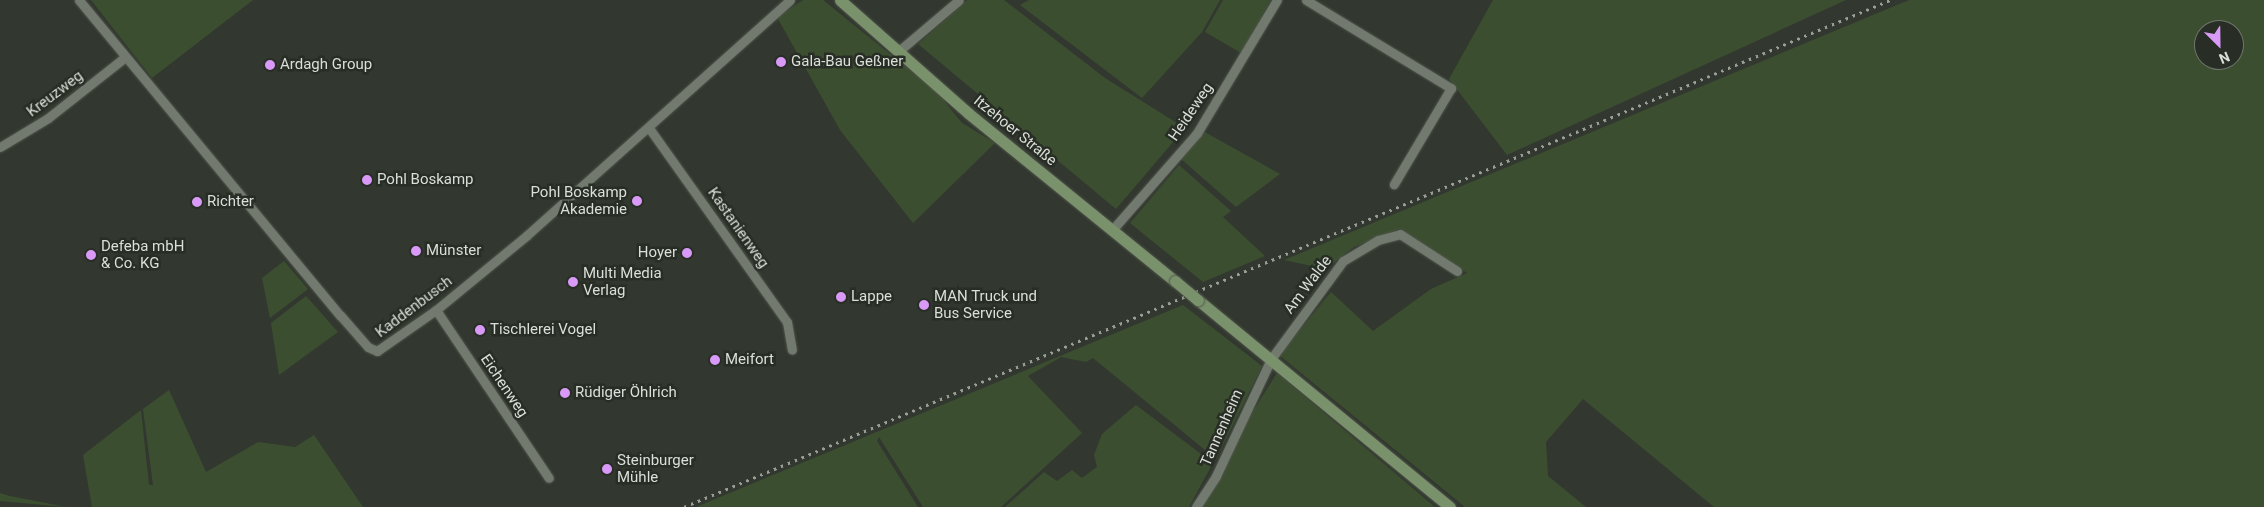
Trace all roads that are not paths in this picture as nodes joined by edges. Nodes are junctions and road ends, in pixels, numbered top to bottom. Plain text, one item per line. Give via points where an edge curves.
1 (79, 0) edge
2 (790, 0) edge
3 (840, 0) edge
4 (958, 0) edge
5 (1277, 0) edge
6 (1306, 0) edge
7 (900, 50) junction
8 (124, 58) junction
9 (649, 128) junction
10 (0, 147) edge
11 (1394, 184) dead end
12 (1113, 229) junction
13 (1457, 271) dead end
14 (436, 310) junction
15 (792, 350) dead end
16 (1270, 358) junction
17 (549, 478) dead end
18 (1196, 507) edge
19 (1450, 507) edge

1 - 8 street, Kaddenbusch
2 - 9 street, Kaddenbusch
3 - 7 main road, Itzehoer Straße
4 - 7 street
5 - 12 street, Heideweg via 1197,133
6 - 11 street via 1451,88
7 - 12 main road, Itzehoer Straße via 968,113
8 - 10 street, Kreuzweg via 48,118
8 - 14 street, Kaddenbusch via 368,347 382,349
9 - 14 street, Kaddenbusch
9 - 15 street, Kastanienweg via 787,322
12 - 16 main road, Itzehoer Straße, bridge
13 - 16 street, Am Walde via 1400,234 1378,240 1343,261
14 - 17 street, Eichenweg
16 - 18 street, Tannenheim via 1216,476
16 - 19 main road, Itzehoer Straße

